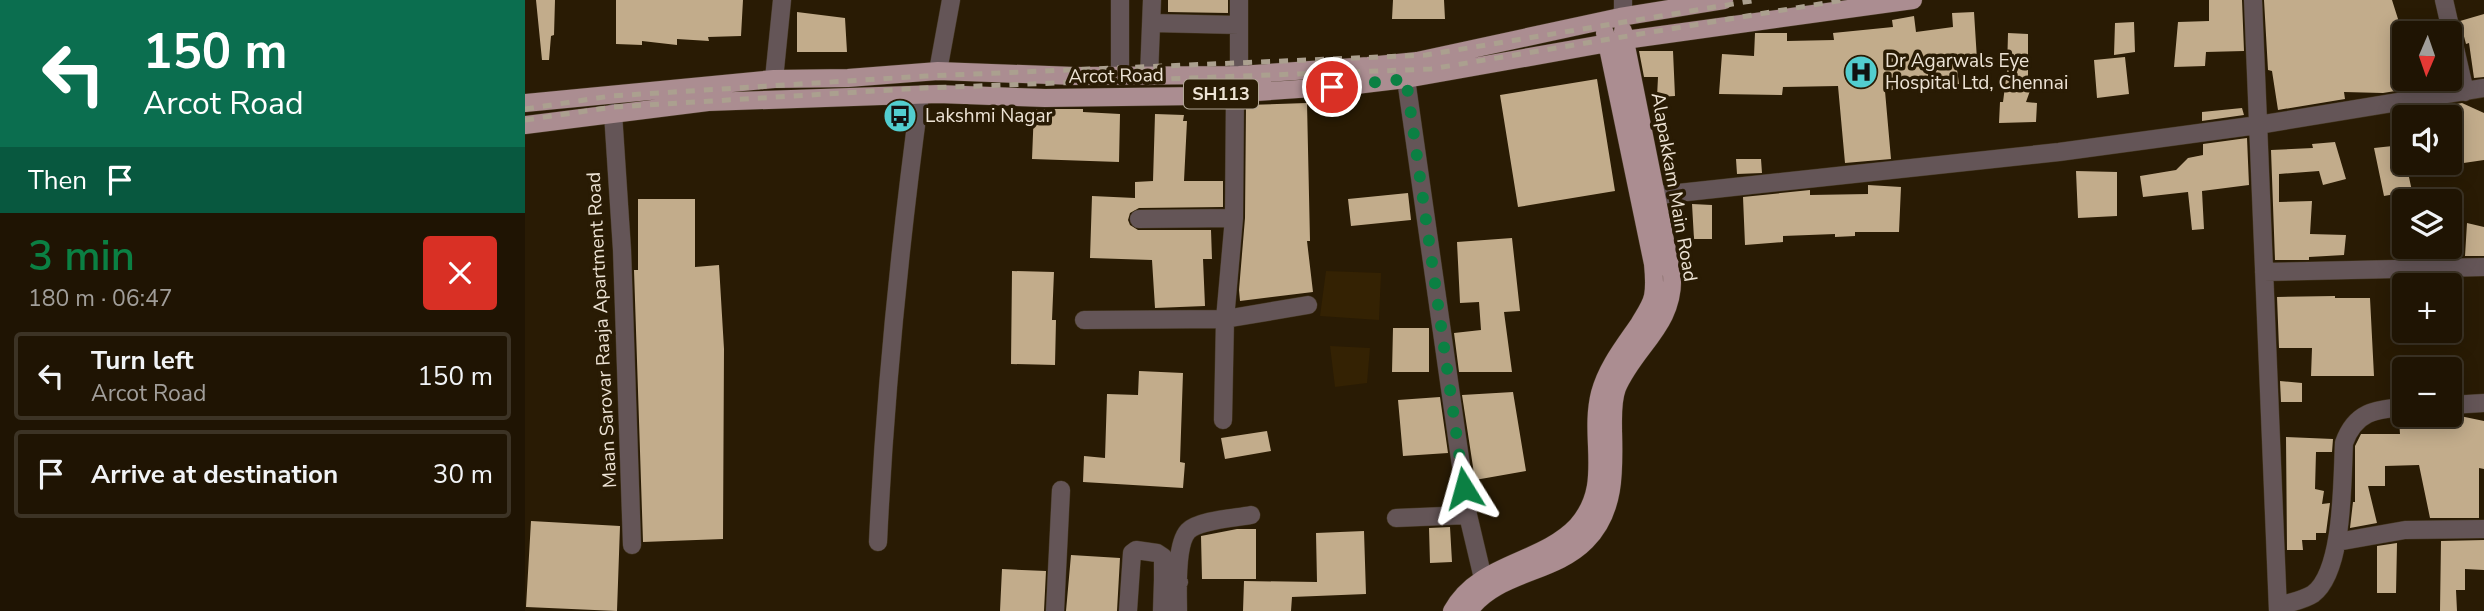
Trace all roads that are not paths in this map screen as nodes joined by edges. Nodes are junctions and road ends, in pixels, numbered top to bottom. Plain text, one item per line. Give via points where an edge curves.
1 (782, 0) edge
2 (951, 0) edge
3 (1119, 0) edge
4 (1152, 0) edge
5 (1239, 0) edge
6 (1724, 0) edge
7 (1913, 0) edge
8 (2253, 0) edge
9 (2444, 0) edge
10 (1615, 13) edge
11 (1152, 23) junction
12 (1238, 25) junction
13 (1616, 42) junction
14 (938, 71) junction
15 (1239, 75) junction
16 (1120, 76) junction
17 (1149, 76) junction
18 (774, 79) junction
19 (1406, 79) junction
20 (2484, 88) edge
21 (2465, 92) junction
22 (1235, 93) junction
23 (920, 95) junction
24 (525, 103) edge
25 (613, 113) junction
26 (525, 125) edge
27 (2258, 125) junction
28 (1658, 196) junction
29 (1639, 198) junction
30 (1234, 218) junction
31 (1139, 219) dead end
32 (2484, 267) edge
33 (2264, 272) junction
34 (1308, 305) dead end
35 (1225, 319) junction
36 (1084, 320) dead end
37 (2484, 403) edge
38 (2462, 404) edge
39 (2392, 408) edge
40 (1223, 420) dead end
41 (1061, 490) dead end
42 (1251, 515) dead end
43 (1468, 515) junction
44 (1396, 519) dead end
45 (2484, 529) edge
46 (878, 542) dead end
47 (2337, 542) junction
48 (632, 545) dead end
49 (1171, 581) junction
50 (1485, 585) junction
51 (2278, 609) edge
52 (1055, 611) edge
53 (1128, 611) edge
54 (1162, 611) edge
55 (1178, 611) edge
56 (1452, 611) edge
57 (1469, 611) edge

1 - 18 street
2 - 14 street
3 - 16 street
4 - 11 street
5 - 12 street
6 - 10 main road, Arcot Road / SH113
7 - 13 main road, Arcot Road / SH113
8 - 27 street
9 - 21 street
10 - 13 main road, Alapakkam Main Road
10 - 15 main road, Arcot Road / SH113 via 1417,61
11 - 12 street
11 - 17 street
12 - 15 street
13 - 19 main road, Arcot Road / SH113
13 - 28 main road, Alapakkam Main Road
13 - 29 main road, Alapakkam Main Road
14 - 16 main road, Arcot Road / SH113
14 - 18 main road, Arcot Road / SH113
15 - 17 main road, Arcot Road / SH113
16 - 17 main road, Arcot Road / SH113
18 - 24 main road, Arcot Road / SH113
19 - 22 main road, Arcot Road / SH113
19 - 43 street
20 - 21 street
21 - 27 street
22 - 23 main road, Arcot Road / SH113 via 1059,98
22 - 30 street
23 - 25 main road, Arcot Road / SH113 via 708,102
23 - 46 street via 888,385
25 - 26 main road, Arcot Road / SH113
25 - 48 street, Maan Sarovar Raaja Apartment Road
27 - 28 street
27 - 33 street
28 - 29 street
28 - 50 main road, Alapakkam Main Road via 1672,297 1613,402 1609,503 1593,532 1577,548 1556,561
29 - 50 main road, Alapakkam Main Road via 1653,264 1653,299 1601,391 1598,485 1593,501 1562,540
30 - 31 street
30 - 35 street
32 - 33 street
33 - 51 street
34 - 35 street
35 - 36 street
35 - 40 street
37 - 38 street
39 - 47 street via 2379,409 2355,421 2347,435
41 - 52 street
42 - 49 street via 1188,531
43 - 44 street
43 - 50 street
45 - 47 street via 2405,530
47 - 51 street via 2327,576 2317,590
49 - 53 street via 1163,557 1136,550
49 - 54 street
49 - 55 street
50 - 56 main road, Alapakkam Main Road via 1468,589
50 - 57 main road, Alapakkam Main Road

